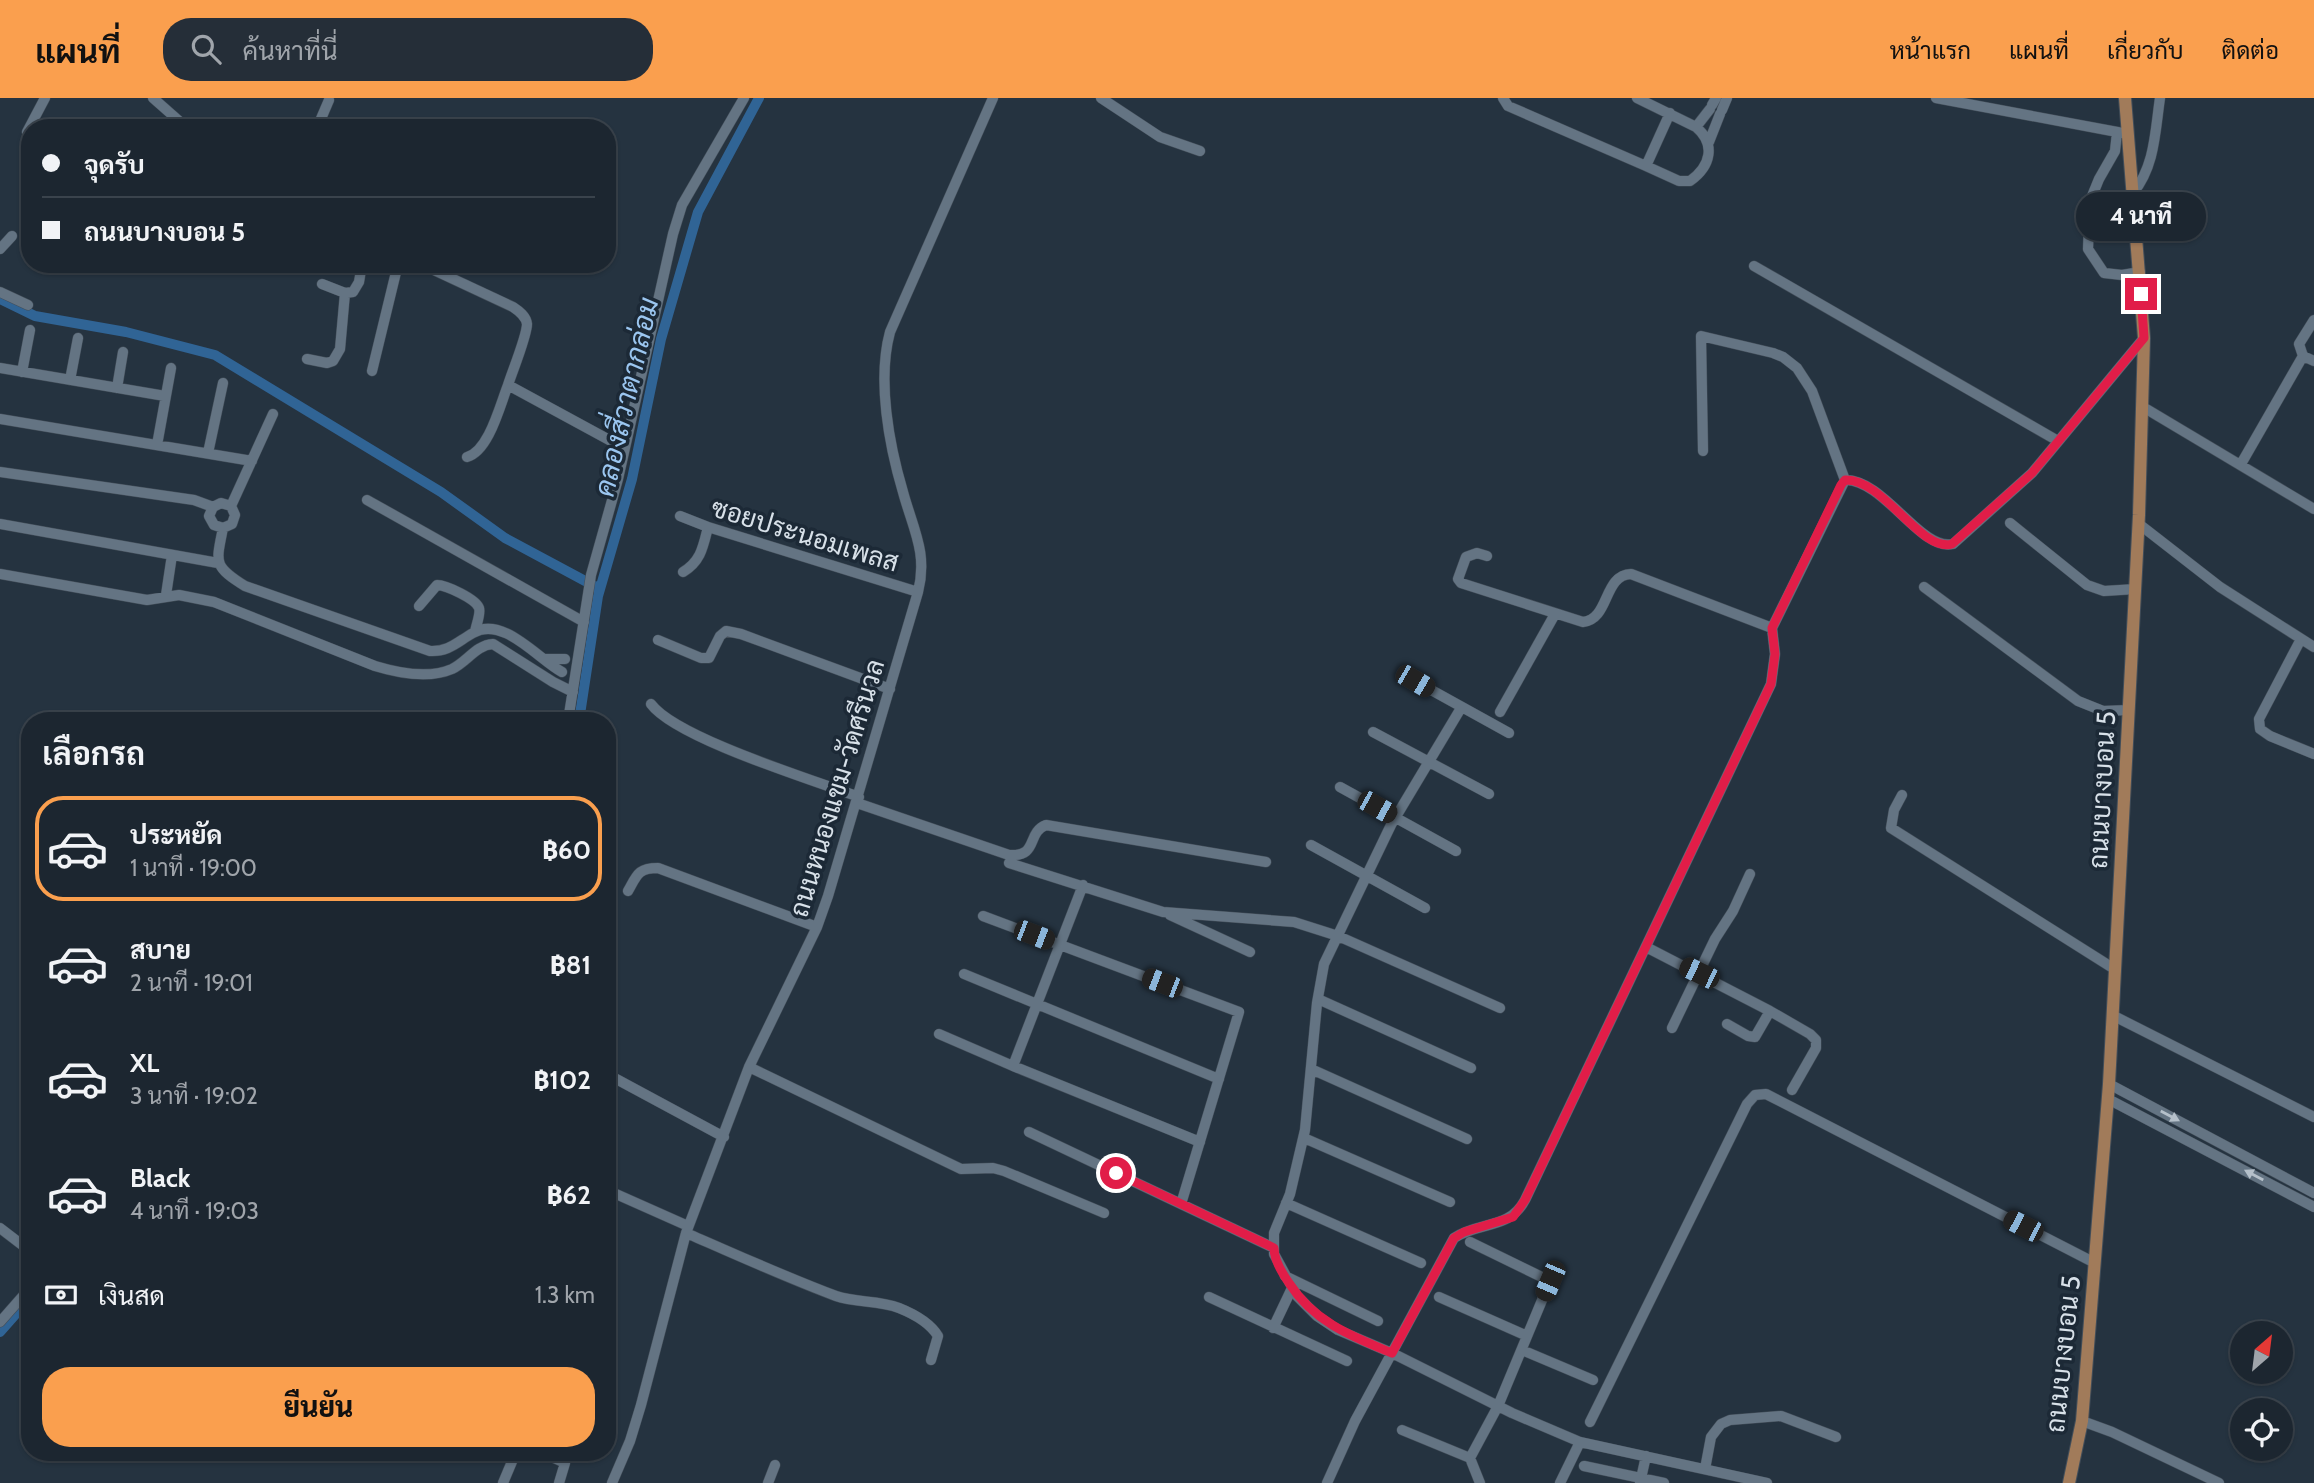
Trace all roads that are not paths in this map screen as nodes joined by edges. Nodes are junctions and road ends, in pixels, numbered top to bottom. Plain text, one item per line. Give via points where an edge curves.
1 (45, 98) edge
2 (153, 98) edge
3 (744, 98) edge
4 (1101, 98) edge
5 (1503, 98) edge
6 (1637, 98) edge
7 (1727, 98) edge
8 (1936, 98) edge
9 (2124, 98) edge
10 (2160, 98) edge
11 (991, 99) edge
12 (328, 100) dead end
13 (1716, 107) edge
14 (1671, 113) junction
15 (33, 119) edge
16 (177, 119) edge
17 (321, 119) edge
18 (1696, 127) junction
19 (2122, 133) junction
20 (1709, 142) junction
21 (1200, 151) dead end
22 (1646, 166) junction
23 (2133, 193) junction
24 (12, 236) dead end
25 (0, 249) edge
26 (1754, 266) dead end
27 (2140, 272) junction
28 (360, 273) edge
29 (396, 273) edge
30 (440, 273) edge
31 (322, 284) dead end
32 (0, 292) edge
33 (345, 293) junction
34 (28, 305) dead end
35 (2314, 320) edge
36 (30, 330) dead end
37 (78, 338) dead end
38 (2144, 338) junction
39 (123, 352) dead end
40 (2303, 356) junction
41 (307, 359) dead end
42 (2314, 361) edge
43 (0, 368) edge
44 (171, 368) dead end
45 (372, 371) dead end
46 (22, 372) junction
47 (71, 380) junction
48 (223, 383) dead end
49 (508, 385) junction
50 (117, 387) junction
51 (165, 396) junction
52 (2143, 407) junction
53 (273, 414) dead end
54 (0, 419) edge
55 (2058, 441) junction
56 (157, 445) junction
57 (624, 448) junction
58 (1703, 451) dead end
59 (208, 453) junction
60 (467, 457) dead end
61 (252, 461) junction
62 (2241, 464) junction
63 (0, 472) edge
64 (1845, 480) junction
65 (367, 500) dead end
66 (231, 506) junction
67 (213, 507) junction
68 (2314, 509) edge
69 (680, 516) dead end
70 (2010, 523) dead end
71 (0, 524) edge
72 (2139, 524) junction
73 (708, 527) junction
74 (223, 528) junction
75 (173, 555) junction
76 (1487, 556) dead end
77 (218, 563) junction
78 (683, 572) dead end
79 (0, 574) edge
80 (1924, 587) dead end
81 (2136, 589) junction
82 (918, 592) junction
83 (166, 596) junction
84 (419, 606) dead end
85 (1555, 614) junction
86 (584, 622) junction
87 (1774, 624) junction
88 (475, 632) junction
89 (2301, 639) junction
90 (658, 640) dead end
91 (2314, 647) edge
92 (546, 659) junction
93 (571, 660) junction
94 (568, 674) junction
95 (1415, 681) dead end
96 (890, 689) junction
97 (573, 692) junction
98 (651, 704) dead end
99 (1461, 708) junction
100 (2129, 710) junction
101 (570, 712) edge
102 (1500, 712) dead end
103 (1373, 732) dead end
104 (1509, 733) dead end
105 (2314, 754) edge
106 (1428, 762) junction
107 (1340, 787) dead end
108 (1489, 794) dead end
109 (1902, 795) dead end
110 (858, 800) junction
111 (1395, 817) junction
112 (1311, 845) dead end
113 (1456, 851) dead end
114 (1266, 862) dead end
115 (1009, 863) dead end
116 (1750, 874) dead end
117 (1366, 875) junction
118 (1083, 885) junction
119 (628, 891) dead end
120 (1425, 908) dead end
121 (1163, 912) junction
122 (984, 916) dead end
123 (817, 927) junction
124 (1338, 936) junction
125 (1059, 944) junction
126 (1646, 947) junction
127 (1250, 952) dead end
128 (2116, 970) junction
129 (1699, 973) junction
130 (964, 974) dead end
131 (1318, 999) junction
132 (1036, 1005) junction
133 (1500, 1008) dead end
134 (1770, 1011) junction
135 (2112, 1015) junction
136 (1727, 1024) dead end
137 (1672, 1028) dead end
138 (939, 1034) dead end
139 (1013, 1066) junction
140 (749, 1067) junction
141 (1471, 1068) dead end
142 (1311, 1069) junction
143 (616, 1079) edge
144 (1219, 1079) junction
145 (2109, 1084) junction
146 (1788, 1096) junction
147 (2108, 1099) junction
148 (2314, 1117) edge
149 (1029, 1132) dead end
150 (724, 1137) junction
151 (2208, 1137) junction
152 (1304, 1138) junction
153 (1467, 1139) dead end
154 (1200, 1142) junction
155 (2203, 1148) junction
156 (2301, 1186) junction
157 (2314, 1193) edge
158 (616, 1194) edge
159 (2296, 1198) junction
160 (1450, 1202) dead end
161 (1286, 1203) junction
162 (1181, 1204) junction
163 (2314, 1207) edge
164 (1104, 1213) dead end
165 (0, 1228) edge
166 (687, 1229) junction
167 (1470, 1242) dead end
168 (21, 1244) edge
169 (1274, 1248) junction
170 (1421, 1263) dead end
171 (2095, 1263) junction
172 (1284, 1276) junction
173 (1292, 1288) junction
174 (1209, 1297) dead end
175 (1439, 1297) dead end
176 (21, 1298) edge
177 (1378, 1321) dead end
178 (0, 1322) edge
179 (1273, 1328) junction
180 (1527, 1336) junction
181 (1522, 1350) junction
182 (1392, 1353) junction
183 (932, 1360) dead end
184 (1347, 1361) dead end
185 (1593, 1380) dead end
186 (1499, 1406) junction
187 (2082, 1421) junction
188 (1590, 1422) dead end
189 (1402, 1430) dead end
190 (1836, 1437) dead end
191 (1580, 1442) junction
192 (1646, 1457) junction
193 (1470, 1458) junction
194 (512, 1461) edge
195 (561, 1461) edge
196 (775, 1465) dead end
197 (1584, 1466) dead end
198 (1705, 1469) junction
199 (1641, 1481) edge
200 (503, 1483) edge
201 (559, 1483) edge
202 (612, 1483) edge
203 (768, 1483) edge
204 (1327, 1483) edge
205 (1480, 1483) edge
206 (1560, 1483) edge
207 (1664, 1483) edge
208 (1767, 1483) edge
209 (2069, 1483) edge
210 (2219, 1483) edge

1 - 15 street
2 - 16 street
3 - 57 street via 682,205
4 - 21 street via 1160,136
5 - 22 street via 1508,106
6 - 14 street
7 - 13 street
8 - 19 street
9 - 19 main road, ถนนบางบอน 5
10 - 23 street via 2150,164
11 - 82 street, ถนนหนองแขม-วัดศรีนวล via 884,353 893,451 923,561
12 - 17 street
13 - 18 street
13 - 20 street
14 - 18 street
14 - 22 street
18 - 20 street
19 - 23 main road, ถนนบางบอน 5
19 - 27 street via 2090,201 2088,249 2104,273
20 - 22 street via 1705,165 1690,181 1679,181
23 - 27 main road, ถนนบางบอน 5
24 - 25 street
26 - 55 street
27 - 38 main road, ถนนบางบอน 5
28 - 33 street via 356,288
29 - 45 street
30 - 49 street via 522,313 527,324
31 - 33 street
32 - 34 street
33 - 41 street via 337,356 327,363
35 - 40 street via 2300,344
36 - 46 street
37 - 47 street
38 - 52 main road, ถนนบางบอน 5
38 - 55 street
39 - 50 street
40 - 42 street
40 - 62 street
43 - 46 street
44 - 51 street
46 - 47 street
47 - 50 street
48 - 59 street
49 - 57 street
49 - 60 street via 484,444
50 - 51 street
51 - 56 street
52 - 62 street
52 - 72 main road, ถนนบางบอน 5
53 - 61 street
54 - 56 street
55 - 64 street via 2014,491 1946,546 1930,540 1861,483
56 - 59 street
57 - 86 street
58 - 64 street via 1701,335 1773,353 1797,368 1812,391
59 - 61 street
61 - 66 street
62 - 68 street
63 - 67 street via 194,500
64 - 87 street
65 - 86 street
66 - 67 street via 221,503
66 - 74 street via 232,524
67 - 74 street via 209,516 214,525
69 - 73 street, ซอยประนอมเพลส
70 - 81 street via 2087,585 2104,591
71 - 75 street
72 - 81 main road, ถนนบางบอน 5
72 - 89 street via 2220,587
73 - 78 street via 700,556
73 - 82 street, ซอยประนอมเพลส
74 - 77 street
75 - 77 street
75 - 83 street
76 - 85 street via 1466,557 1458,579 1461,583
77 - 88 street via 245,586 430,651 451,649
79 - 83 street via 147,600
80 - 100 street via 2078,701 2103,711
81 - 100 main road, ถนนบางบอน 5
82 - 96 street, ถนนหนองแขม-วัดศรีนวล
83 - 97 street via 214,602 375,666 403,672 432,674 452,669 480,647 494,643
84 - 88 street via 438,585 449,587 477,604
85 - 87 street via 1590,622 1616,579 1631,574
85 - 102 street
86 - 93 street
87 - 126 street via 1771,684
88 - 92 street via 496,630
89 - 91 street
89 - 105 street via 2259,719 2260,729
90 - 96 street via 709,658 722,632 741,634
92 - 93 street
92 - 94 street
93 - 94 street
94 - 97 street
95 - 99 street
96 - 110 street, ถนนหนองแขม-วัดศรีนวล
97 - 101 street
98 - 110 street via 691,733
99 - 104 street
99 - 106 street
100 - 128 main road, ถนนบางบอน 5
103 - 106 street
106 - 108 street
106 - 111 street
107 - 111 street
109 - 128 street via 1891,828
110 - 114 street via 1009,855 1027,852 1040,827 1055,825
110 - 123 street, ถนนหนองแขม-วัดศรีนวล
111 - 113 street
111 - 117 street
112 - 117 street
115 - 118 street
116 - 129 street
117 - 120 street
117 - 124 street
118 - 121 street
118 - 125 street
119 - 123 street via 639,872 658,869
121 - 124 street via 1294,922
121 - 127 street
122 - 125 street
123 - 140 street, ถนนหนองแขม-วัดศรีนวล
124 - 131 street via 1324,964
124 - 133 street
125 - 132 street
125 - 144 street via 1239,1012
126 - 129 street
126 - 182 street via 1520,1209 1513,1217 1454,1238
128 - 135 main road, ถนนบางบอน 5
129 - 134 street
129 - 137 street
130 - 132 street
131 - 141 street
131 - 142 street
132 - 139 street
132 - 144 street
134 - 136 street via 1755,1037
134 - 146 street via 1816,1040 1816,1048
135 - 145 main road, ถนนบางบอน 5
135 - 148 street
138 - 139 street
139 - 154 street
140 - 150 street, ถนนหนองแขม-วัดศรีนวล
140 - 164 street via 961,1168 1004,1171
142 - 152 street
142 - 153 street
143 - 150 street
144 - 154 street
145 - 147 main road, ถนนบางบอน 5
145 -> 151 street
146 - 171 street
146 - 188 street via 1755,1095 1747,1104
147 - 155 street
147 - 171 main road, ถนนบางบอน 5
149 - 162 street
150 - 166 street, ถนนหนองแขม-วัดศรีนวล
151 - 155 street
151 - 156 street
152 - 160 street
152 - 161 street
154 - 162 street
159 -> 155 street
156 - 157 street
156 - 159 street
158 - 166 street
159 - 163 street
161 - 169 street via 1274,1233
161 - 170 street
162 - 169 street
165 - 168 street
166 - 183 street via 837,1296 880,1303 915,1316 938,1336
166 - 202 street, ถนนหนองแขม-วัดศรีนวล via 641,1405
167 - 180 street via 1550,1281
169 - 172 street
171 - 187 main road, ถนนบางบอน 5
172 - 173 street
172 - 177 street
173 - 179 street
173 - 182 street via 1317,1316 1338,1330
174 - 179 street
175 - 180 street
176 - 178 street
179 - 184 street
180 - 181 street
181 - 185 street
181 - 186 street
182 - 186 street
182 - 204 street
186 - 191 street
186 - 193 street
187 - 209 main road, ถนนบางบอน 5
187 - 210 street
189 - 193 street
190 - 198 street via 1780,1416 1730,1420 1711,1437
191 - 192 street
191 - 206 street
192 - 198 street
192 - 199 street
193 - 205 street
194 - 200 street
195 - 201 street via 565,1463
196 - 203 street
197 - 199 street
198 - 208 street
199 - 207 street

